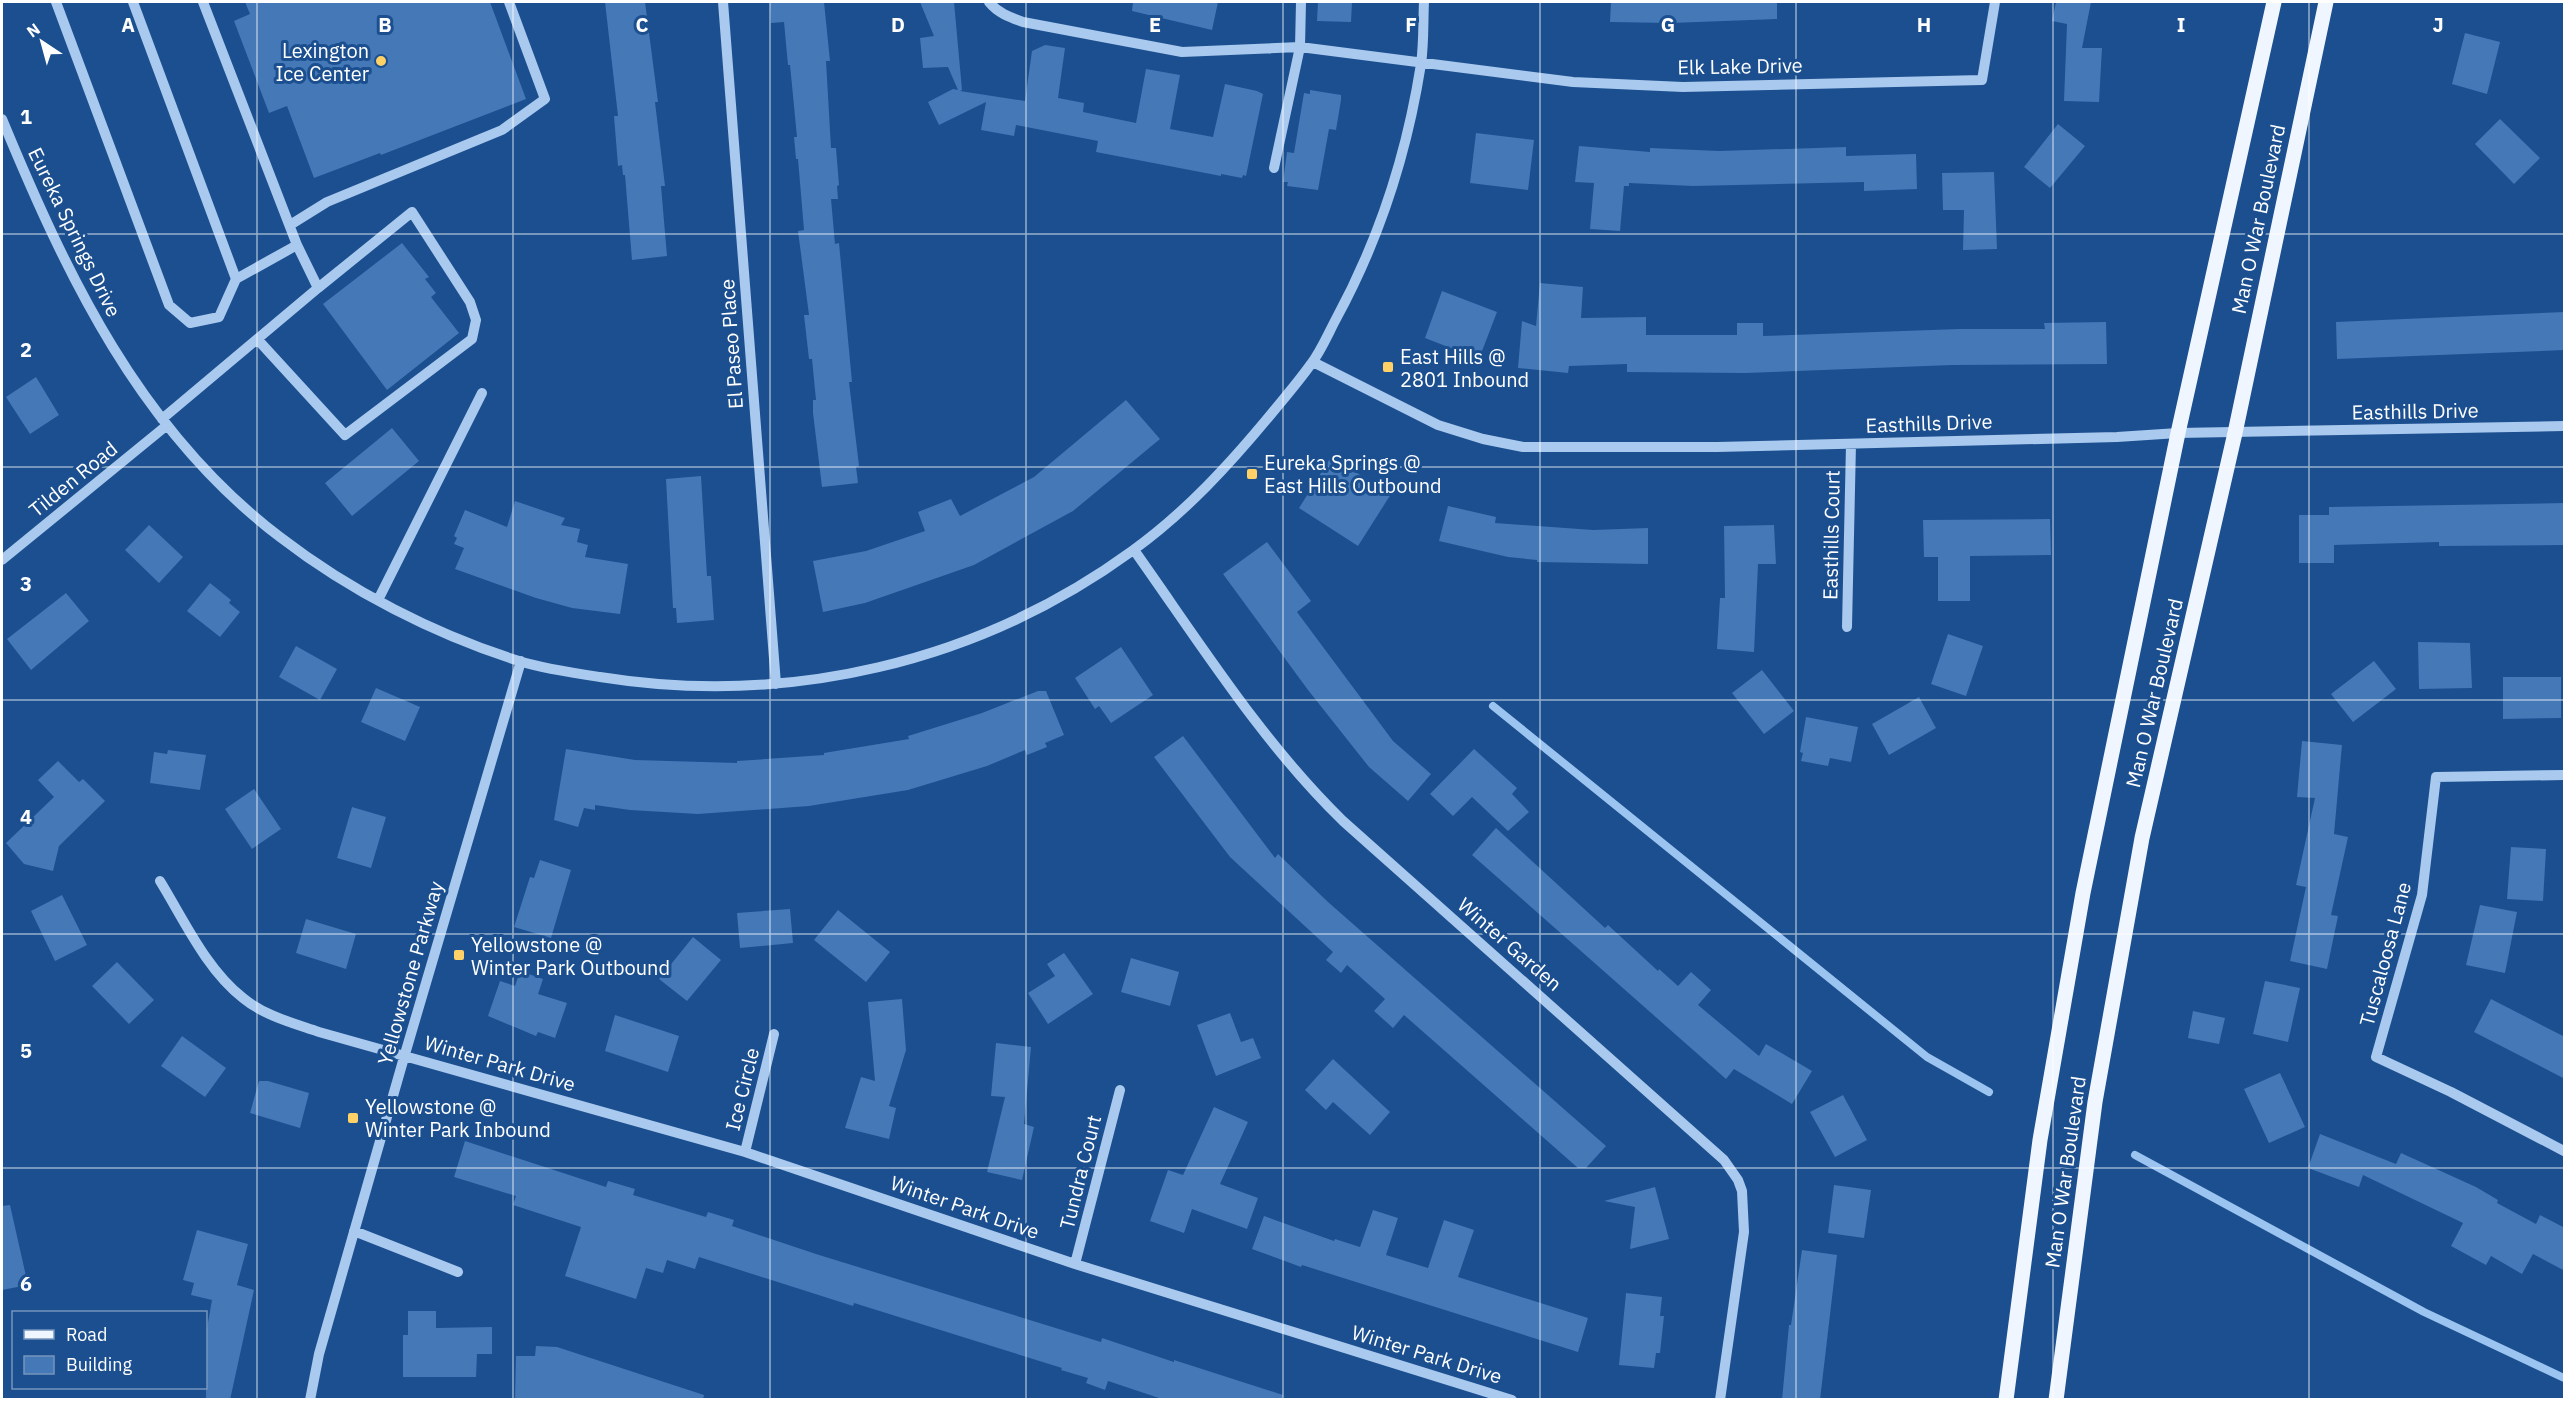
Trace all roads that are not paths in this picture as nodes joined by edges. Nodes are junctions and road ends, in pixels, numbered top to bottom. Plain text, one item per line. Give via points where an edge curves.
1 (56, 2) edge
2 (133, 2) edge
3 (203, 2) edge
4 (509, 2) edge
5 (723, 2) edge
6 (989, 2) edge
7 (1301, 2) edge
8 (1424, 2) edge
9 (1995, 2) edge
10 (2274, 2) edge
11 (2326, 2) edge
12 (1300, 47) junction
13 (1421, 62) junction
14 (2, 118) edge
15 (1274, 168) dead end
16 (290, 225) junction
17 (297, 244) junction
18 (236, 279) junction
19 (318, 288) junction
20 (258, 340) junction
21 (1313, 362) junction
22 (482, 393) dead end
23 (164, 422) junction
24 (2565, 426) edge
25 (2178, 433) junction
26 (2235, 433) junction
27 (1851, 444) junction
28 (1134, 550) junction
29 (2, 560) edge
30 (378, 600) junction
31 (1847, 627) dead end
32 (521, 661) junction
33 (776, 684) junction
34 (2565, 776) edge
35 (160, 881) dead end
36 (774, 1034) dead end
37 (405, 1054) junction
38 (1120, 1090) dead end
39 (2565, 1151) edge
40 (745, 1152) junction
41 (354, 1231) junction
42 (1075, 1264) junction
43 (458, 1272) dead end
44 (310, 1400) edge
45 (1512, 1400) edge
46 (1720, 1400) edge
47 (2006, 1400) edge
48 (2056, 1400) edge

1 - 18 street via 169,305 190,323 219,317
2 - 18 street
3 - 16 street
4 - 16 street via 545,99 502,130 327,202
5 - 33 street, El Paseo Place
6 - 12 street via 1007,17 1023,22 1182,52
7 - 12 street
8 - 13 street, Eureka Springs Drive
9 - 13 street, Elk Lake Drive via 1982,80 1683,87 1573,82
10 - 25 main road, Man O War Boulevard
11 - 26 main road, Man O War Boulevard
12 - 13 street
12 - 15 street
13 - 21 street, Eureka Springs Drive via 1387,205 1368,256
14 - 23 street, Eureka Springs Drive via 40,212 73,279 128,374
16 - 17 street
17 - 18 street
17 - 19 street
19 - 20 street, Tilden Road
19 - 20 street, Tilden Road via 412,212 471,302 476,320 472,339 345,435
20 - 23 street, Tilden Road
21 - 27 street, Easthills Drive via 1438,424 1523,447
21 - 28 street, Eureka Springs Drive via 1234,459 1194,500
22 - 30 street
23 - 29 street, Tilden Road
23 - 30 street, Eureka Springs Drive via 228,492 277,536
24 - 26 street, Easthills Drive
25 - 26 street, Easthills Drive
25 - 27 street, Easthills Drive
25 - 47 main road, Man O War Boulevard via 2063,1004 2040,1140
26 - 48 main road, Man O War Boulevard via 2142,838 2095,1102
27 - 31 street, Easthills Court
28 - 33 street, Eureka Springs Drive via 1043,607 959,644 885,667
28 - 46 street, Winter Garden via 1279,753 1312,790 1705,1140 1731,1170 1742,1191 1744,1232
30 - 32 street, Eureka Springs Drive via 444,633
32 - 33 street, Eureka Springs Drive via 672,687
32 - 37 street, Yellowstone Parkway
34 - 39 street, Tuscaloosa Lane via 2436,777 2422,895 2376,1057
35 - 37 street, Winter Park Drive via 201,948 243,999 274,1017
36 - 40 street, Ice Circle
37 - 40 street, Winter Park Drive
37 - 41 street, Yellowstone Parkway
38 - 42 street, Tundra Court
40 - 42 street, Winter Park Drive
41 - 43 street
41 - 44 street, Yellowstone Parkway
42 - 45 street, Winter Park Drive

